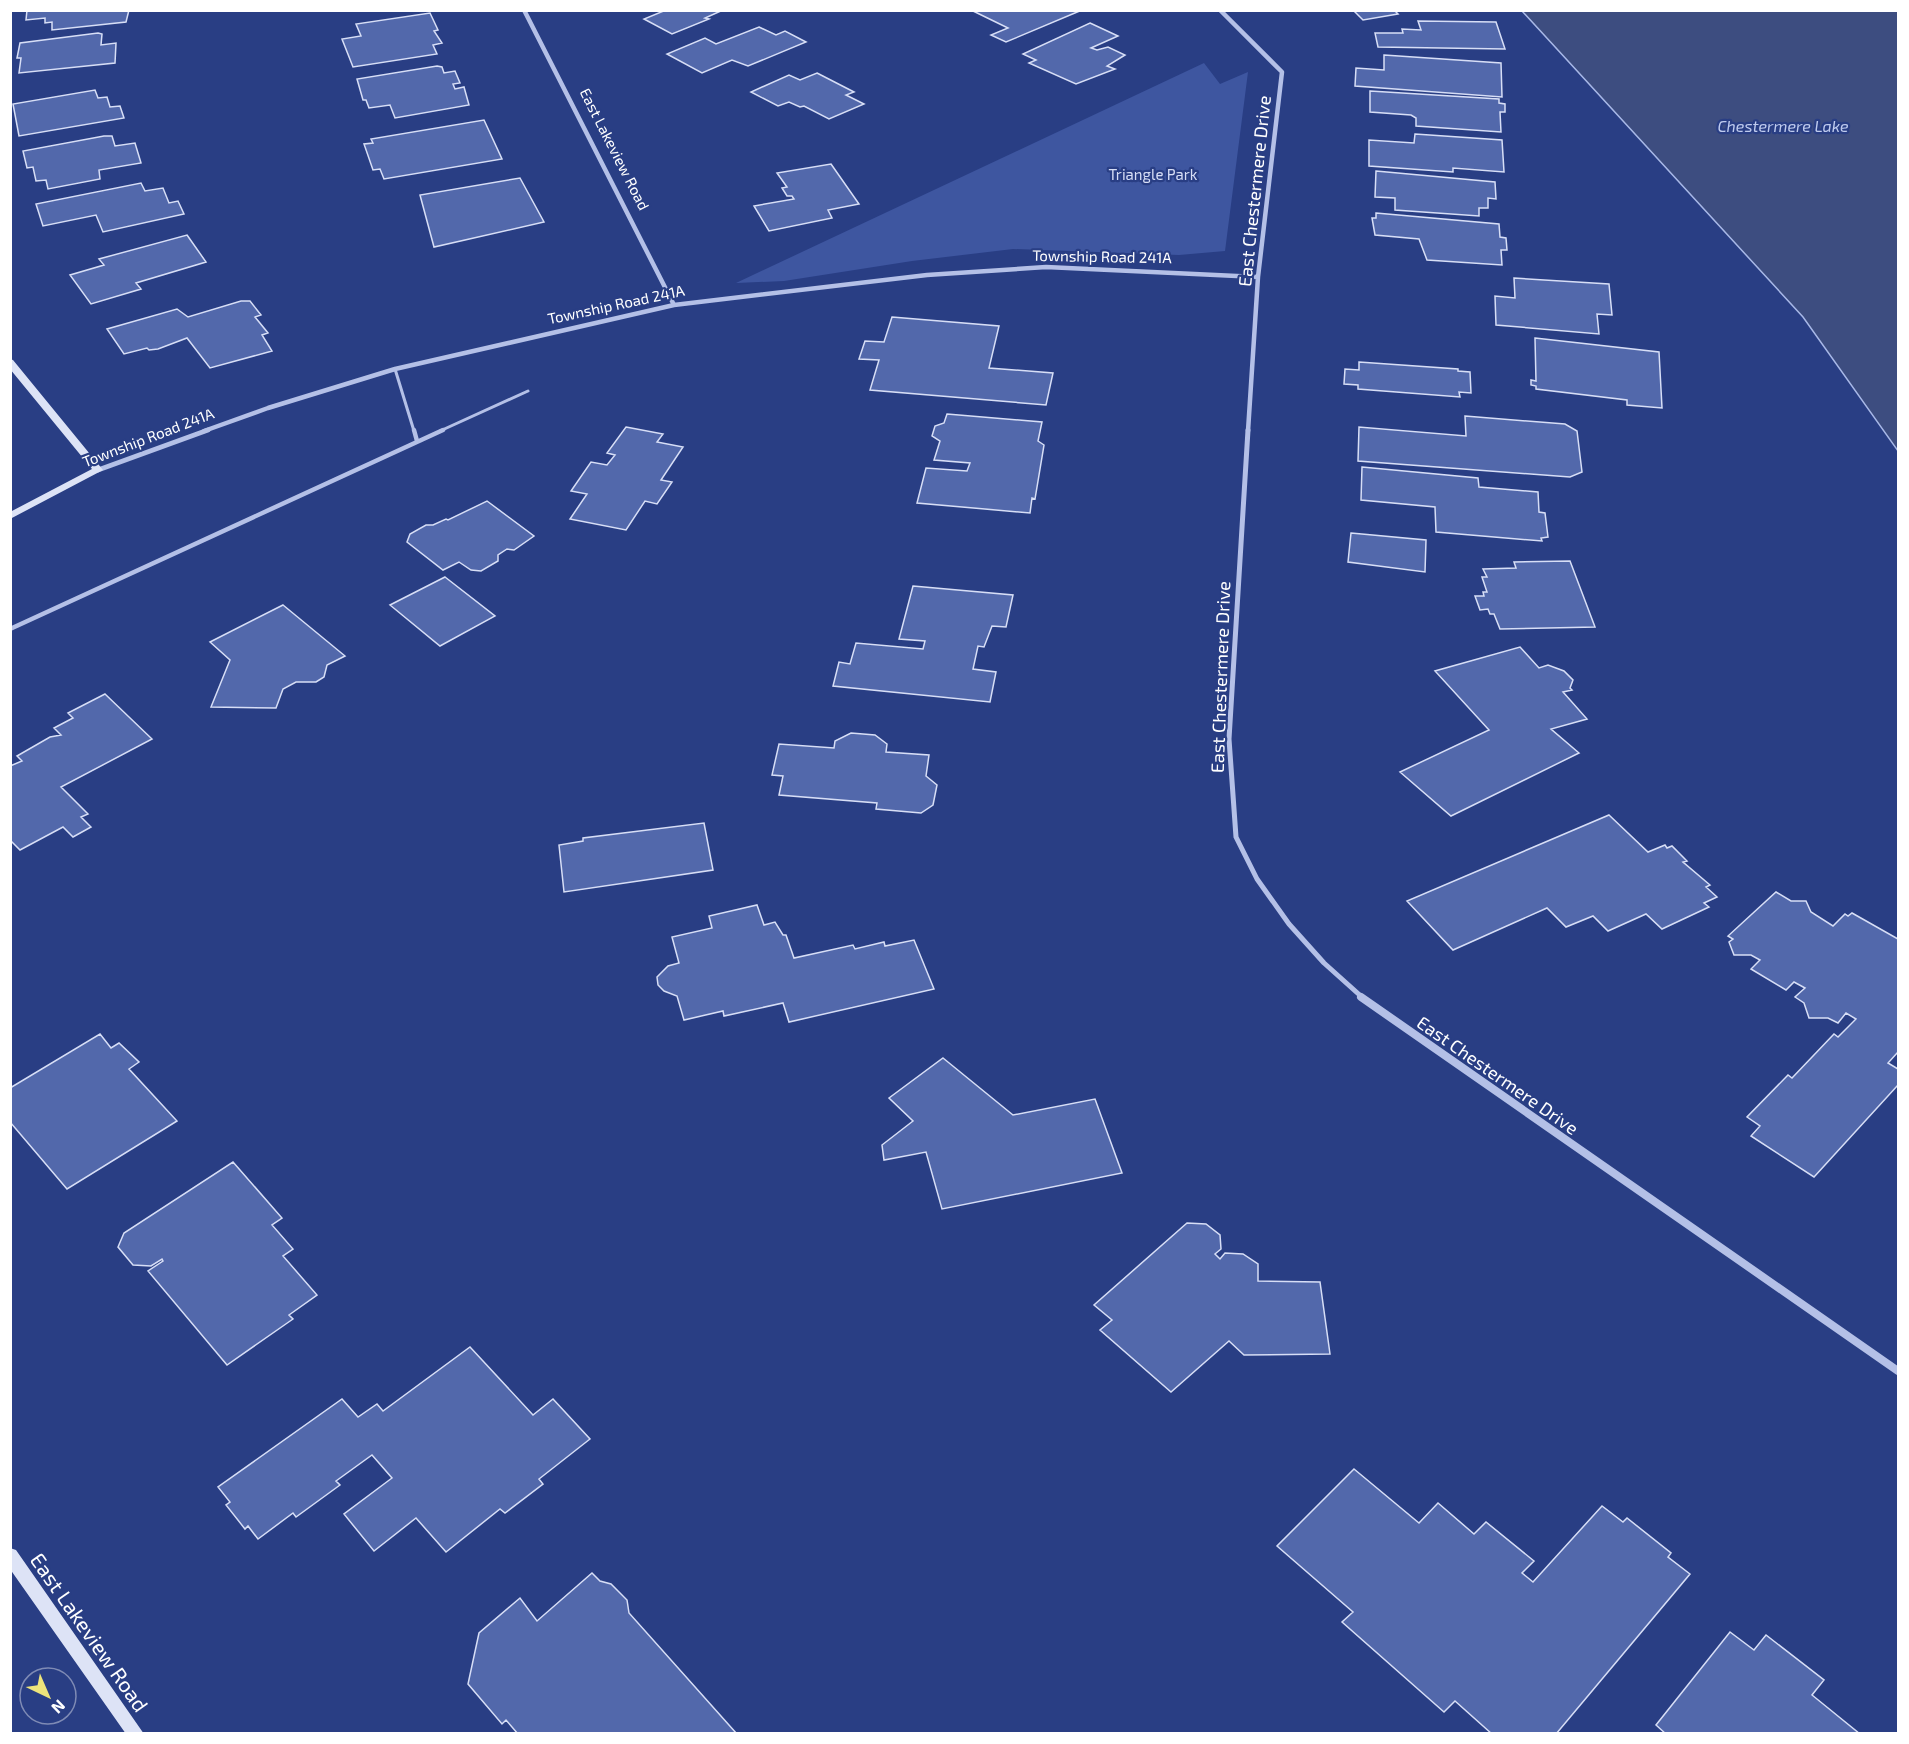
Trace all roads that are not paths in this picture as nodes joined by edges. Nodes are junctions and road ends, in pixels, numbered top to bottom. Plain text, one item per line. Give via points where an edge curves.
1 (524, 10) edge
2 (1220, 10) edge
3 (1258, 277) junction
4 (674, 305) junction
5 (10, 362) edge
6 (395, 369) junction
7 (528, 391) dead end
8 (417, 441) junction
9 (98, 470) junction
10 (10, 516) edge
11 (10, 629) edge
12 (1899, 1371) edge
13 (10, 1555) edge
14 (136, 1734) edge

1 - 4 street, East Lakeview Road
2 - 3 street, East Chestermere Drive via 1282,72
3 - 4 street, Township Road 241A via 1046,267 927,275
3 - 12 street, East Chestermere Drive via 1228,739 1236,837 1257,879 1289,924 1368,1003
4 - 6 street, Township Road 241A
5 - 9 street
6 - 8 lane
6 - 9 street, Township Road 241A via 268,408
7 - 8 lane
8 - 11 lane
9 - 10 street, Township Road 241A
13 - 14 street, East Lakeview Road

